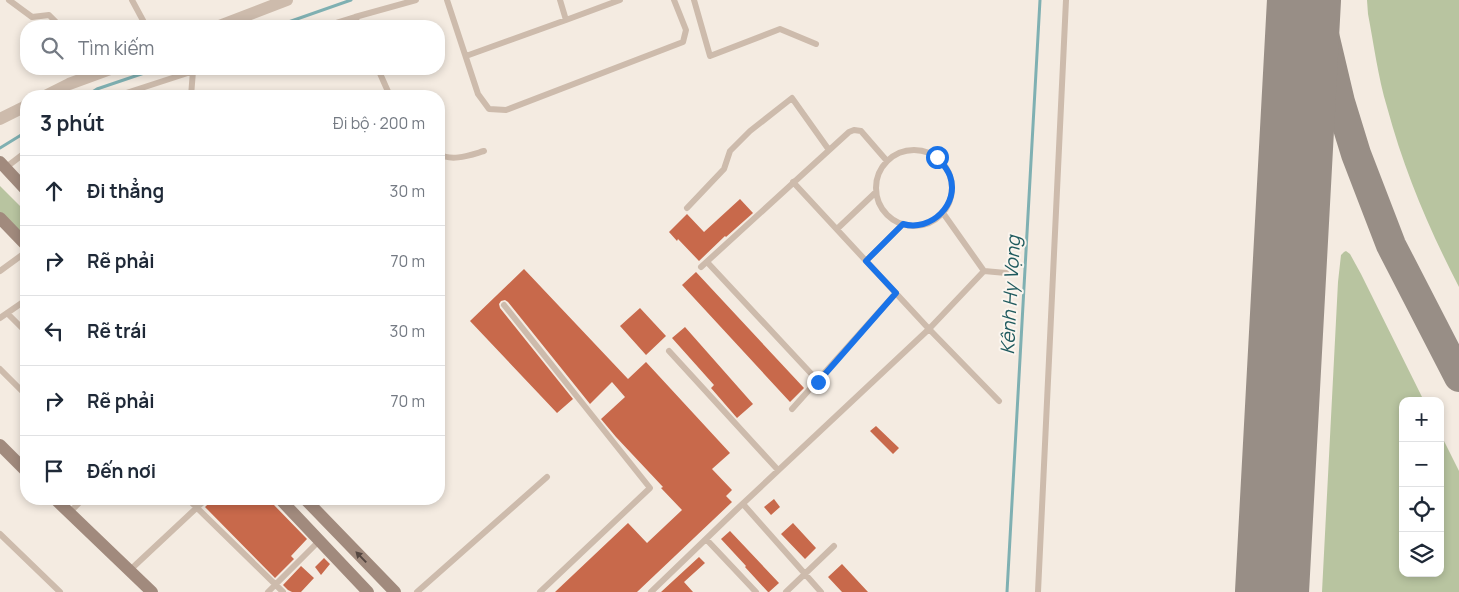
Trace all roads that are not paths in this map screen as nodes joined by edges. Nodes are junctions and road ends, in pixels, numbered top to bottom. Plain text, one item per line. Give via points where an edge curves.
1 (9, 0) edge
2 (132, 0) edge
3 (287, 0) edge
4 (416, 0) edge
5 (447, 0) edge
6 (560, 0) edge
7 (620, 0) edge
8 (674, 0) edge
9 (694, 0) edge
10 (1066, 0) edge
11 (355, 17) junction
12 (54, 20) edge
13 (143, 20) edge
14 (235, 20) edge
15 (345, 20) edge
16 (356, 20) edge
17 (566, 20) junction
18 (816, 44) dead end
19 (466, 56) junction
20 (85, 75) edge
21 (181, 75) edge
22 (195, 75) edge
23 (381, 75) edge
24 (57, 90) edge
25 (136, 90) edge
26 (192, 90) edge
27 (387, 90) edge
28 (20, 109) edge
29 (0, 119) edge
30 (829, 150) junction
31 (484, 151) dead end
32 (20, 155) edge
33 (445, 157) edge
34 (887, 161) junction
35 (2, 165) edge
36 (793, 182) junction
37 (20, 184) edge
38 (876, 192) junction
39 (687, 208) dead end
40 (943, 212) junction
41 (0, 218) edge
42 (903, 224) junction
43 (837, 229) junction
44 (20, 239) edge
45 (20, 256) edge
46 (866, 261) junction
47 (707, 262) junction
48 (701, 267) dead end
49 (0, 271) edge
50 (984, 271) junction
51 (1006, 273) dead end
52 (896, 293) junction
53 (20, 304) edge
54 (504, 306) dead end
55 (7, 313) junction
56 (0, 318) edge
57 (20, 326) edge
58 (929, 329) junction
59 (669, 352) dead end
60 (0, 368) edge
61 (818, 382) junction
62 (20, 389) edge
63 (1000, 401) dead end
64 (792, 410) dead end
65 (0, 445) edge
66 (20, 465) edge
67 (778, 470) junction
68 (547, 477) dead end
69 (743, 504) junction
70 (61, 505) edge
71 (77, 505) edge
72 (194, 505) edge
73 (200, 505) edge
74 (286, 505) edge
75 (302, 505) edge
76 (310, 505) edge
77 (197, 508) junction
78 (291, 510) junction
79 (69, 513) junction
80 (325, 520) junction
81 (0, 534) edge
82 (316, 537) junction
83 (706, 539) junction
84 (834, 546) dead end
85 (129, 571) junction
86 (805, 574) junction
87 (275, 584) junction
88 (60, 592) edge
89 (152, 592) edge
90 (268, 592) edge
91 (283, 592) edge
92 (368, 592) edge
93 (395, 592) edge
94 (417, 592) edge
95 (540, 592) edge
96 (651, 592) edge
97 (756, 592) edge
98 (786, 592) edge
99 (821, 592) edge
100 (1038, 592) edge

1 - 12 lane via 32,17 49,15
2 - 13 lane
3 - 14 street
4 - 11 lane
5 - 19 lane
6 - 17 lane
7 - 17 lane
8 - 19 lane via 686,30 683,42 506,110 489,109 478,94
9 - 18 lane via 710,56 780,30
10 - 100 lane
11 - 15 lane
11 - 16 lane
17 - 19 lane
20 - 24 street
21 - 25 lane
22 - 26 lane
23 - 27 lane
28 - 29 street
30 - 34 lane via 849,132 861,131
30 - 36 lane
30 - 39 lane via 792,98 730,151 724,169
31 - 33 lane via 454,158
32 - 35 lane
34 - 38 lane via 877,179
34 - 40 lane via 913,149 937,157 945,166 952,189
35 - 37 street
36 - 43 lane
36 - 47 lane
38 - 42 lane via 887,214
38 - 43 lane
40 - 42 lane via 933,221 921,225
40 - 50 lane
41 - 44 street
42 - 46 lane
43 - 46 lane
45 - 49 lane
46 - 52 lane
47 - 48 lane
47 - 61 lane
50 - 51 lane
50 - 58 lane
52 - 58 lane
52 - 61 lane
53 - 55 lane
54 - 95 lane via 650,488
55 - 56 lane
55 - 57 lane
58 - 63 lane
58 - 67 lane
59 - 67 lane
60 - 62 lane
61 - 64 lane
65 - 66 street
67 - 69 lane
68 - 94 lane
69 - 83 lane
69 - 86 lane
70 - 79 street
71 - 79 lane
72 - 77 lane
73 - 77 lane
74 - 78 street
75 - 78 street via 298,510
76 - 80 street
77 - 85 lane
77 - 87 lane
78 - 82 street
79 - 85 street
80 - 82 street via 316,524
93 -> 80 street
81 - 88 lane
82 - 87 lane
82 - 92 street
83 - 96 lane
83 - 97 lane
84 - 86 lane
85 - 89 street
86 - 98 lane
86 - 99 lane
87 - 90 lane
87 - 91 lane

